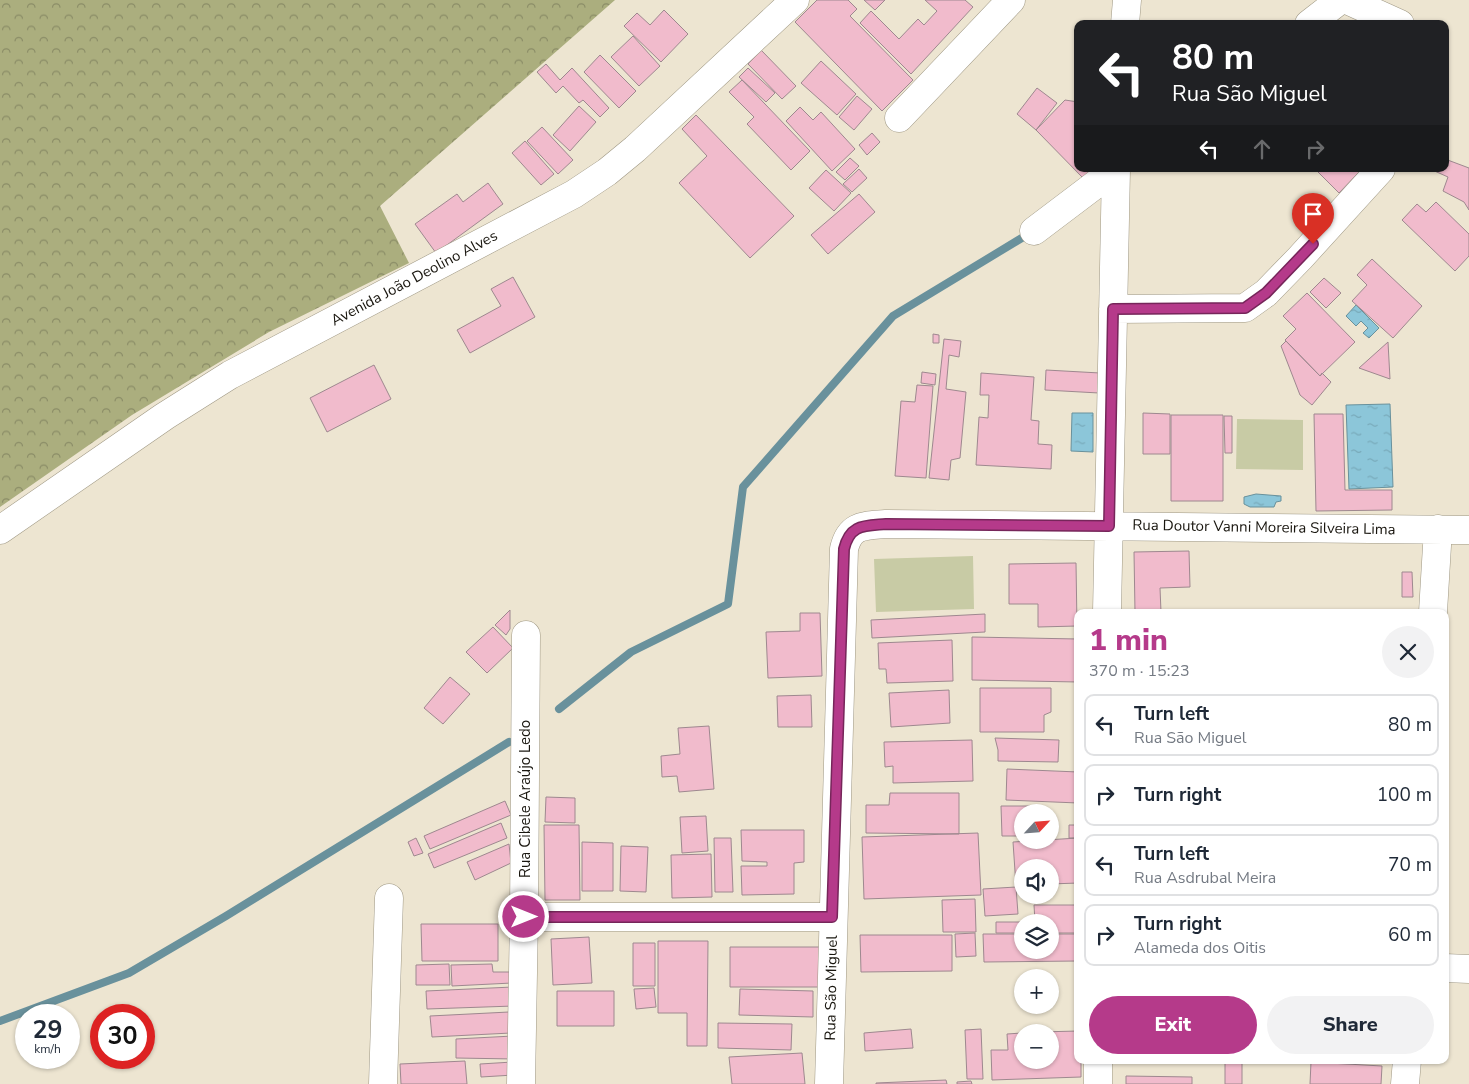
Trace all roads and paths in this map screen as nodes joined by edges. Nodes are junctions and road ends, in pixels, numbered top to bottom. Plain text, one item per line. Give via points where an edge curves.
1 (795, 0) edge
2 (1010, 0) edge
3 (1127, 0) edge
4 (1340, 0) edge
5 (1347, 0) edge
6 (1126, 20) edge
7 (1314, 20) edge
8 (1391, 20) edge
9 (899, 118) dead end
10 (1112, 172) edge
11 (1116, 172) edge
12 (1378, 172) edge
13 (1034, 230) dead end
14 (1113, 309) junction
15 (1109, 526) junction
16 (4, 527) edge
17 (1438, 529) junction
18 (1469, 530) edge
19 (851, 533) joint
20 (1107, 609) edge
21 (1433, 609) edge
22 (526, 635) dead end
23 (389, 898) dead end
24 (524, 917) junction
25 (832, 917) junction
26 (1449, 968) edge
27 (1469, 969) edge
28 (1098, 1064) edge
29 (1407, 1064) edge
30 (383, 1084) edge
31 (522, 1084) edge
32 (829, 1084) edge
33 (1098, 1084) edge
34 (1405, 1084) edge

1 - 16 street, Avenida João Deolino Alves via 635,149 574,194 230,375
2 - 9 street
3 - 6 street
4 - 7 street
5 - 8 street
10 - 13 street
11 - 14 street
12 - 14 street via 1266,293 1245,308
14 - 15 street
15 - 17 street, Rua Doutor Vanni Moreira Silveira Lima
15 - 19 street, Rua Doutor Vanni Moreira Silveira Lima via 886,524 864,526
15 - 20 street
17 - 18 street, Rua Doutor Vanni Moreira Silveira Lima
17 - 21 street
19 - 25 street, Rua São Miguel via 844,549
22 - 24 street, Rua Cibele Araújo Ledo
23 - 30 street
24 - 25 street
24 - 31 street, Rua Cibele Araújo Ledo
25 - 32 street, Rua São Miguel
26 - 27 street
28 - 33 street
29 - 34 street

